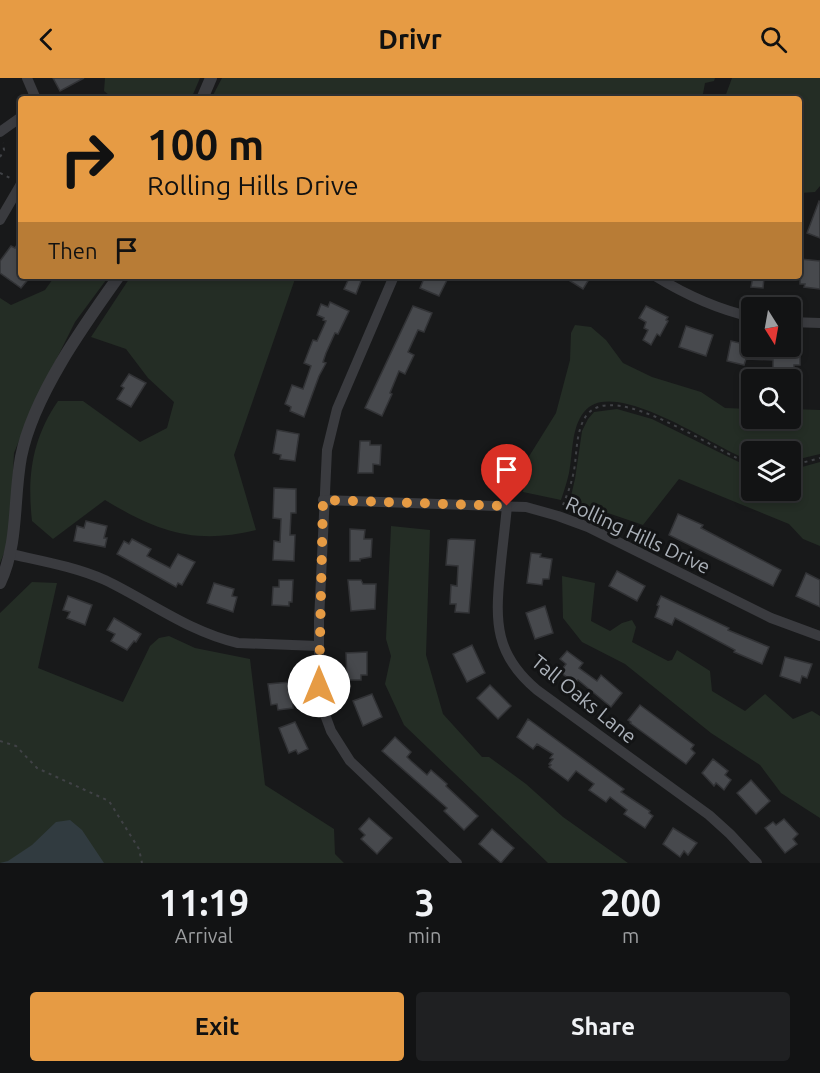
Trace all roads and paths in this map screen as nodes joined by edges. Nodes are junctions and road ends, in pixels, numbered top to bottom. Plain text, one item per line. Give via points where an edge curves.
1 (27, 78) edge
2 (211, 78) edge
3 (35, 96) edge
4 (203, 96) edge
5 (18, 120) edge
6 (1, 137) edge
7 (0, 157) edge
8 (0, 173) edge
9 (12, 175) dead end
10 (18, 189) edge
11 (0, 220) edge
12 (117, 279) edge
13 (393, 279) edge
14 (660, 279) edge
15 (741, 314) edge
16 (801, 322) edge
17 (820, 323) edge
18 (820, 458) edge
19 (741, 459) edge
20 (801, 463) edge
21 (323, 500) junction
22 (507, 506) junction
23 (562, 506) dead end
24 (11, 554) junction
25 (0, 583) edge
26 (820, 636) edge
27 (318, 645) junction
28 (0, 741) edge
29 (142, 863) edge
30 (457, 863) edge
31 (757, 863) edge

1 - 3 street
2 - 4 street
5 - 6 street
6 - 7 path via 4,150
8 - 9 path via 11,178
10 - 11 street
12 - 24 street via 81,329 35,414 21,456
13 - 21 street via 337,409 327,450
14 - 15 street via 710,306
16 - 17 street
18 - 20 path
19 - 23 path via 657,417 630,408 602,406 592,410 580,429 573,478
21 - 22 street, Rolling Hills Drive
21 - 27 street
22 - 26 street, Rolling Hills Drive via 526,507 579,524 763,615
22 - 31 street, Tall Oaks Lane via 497,625 506,653 518,672 537,690 709,815
24 - 25 street
24 - 27 street via 93,575 201,632 225,640
27 - 30 street via 321,699 340,746 350,761
28 - 29 path via 16,746 37,768 109,801 139,849

